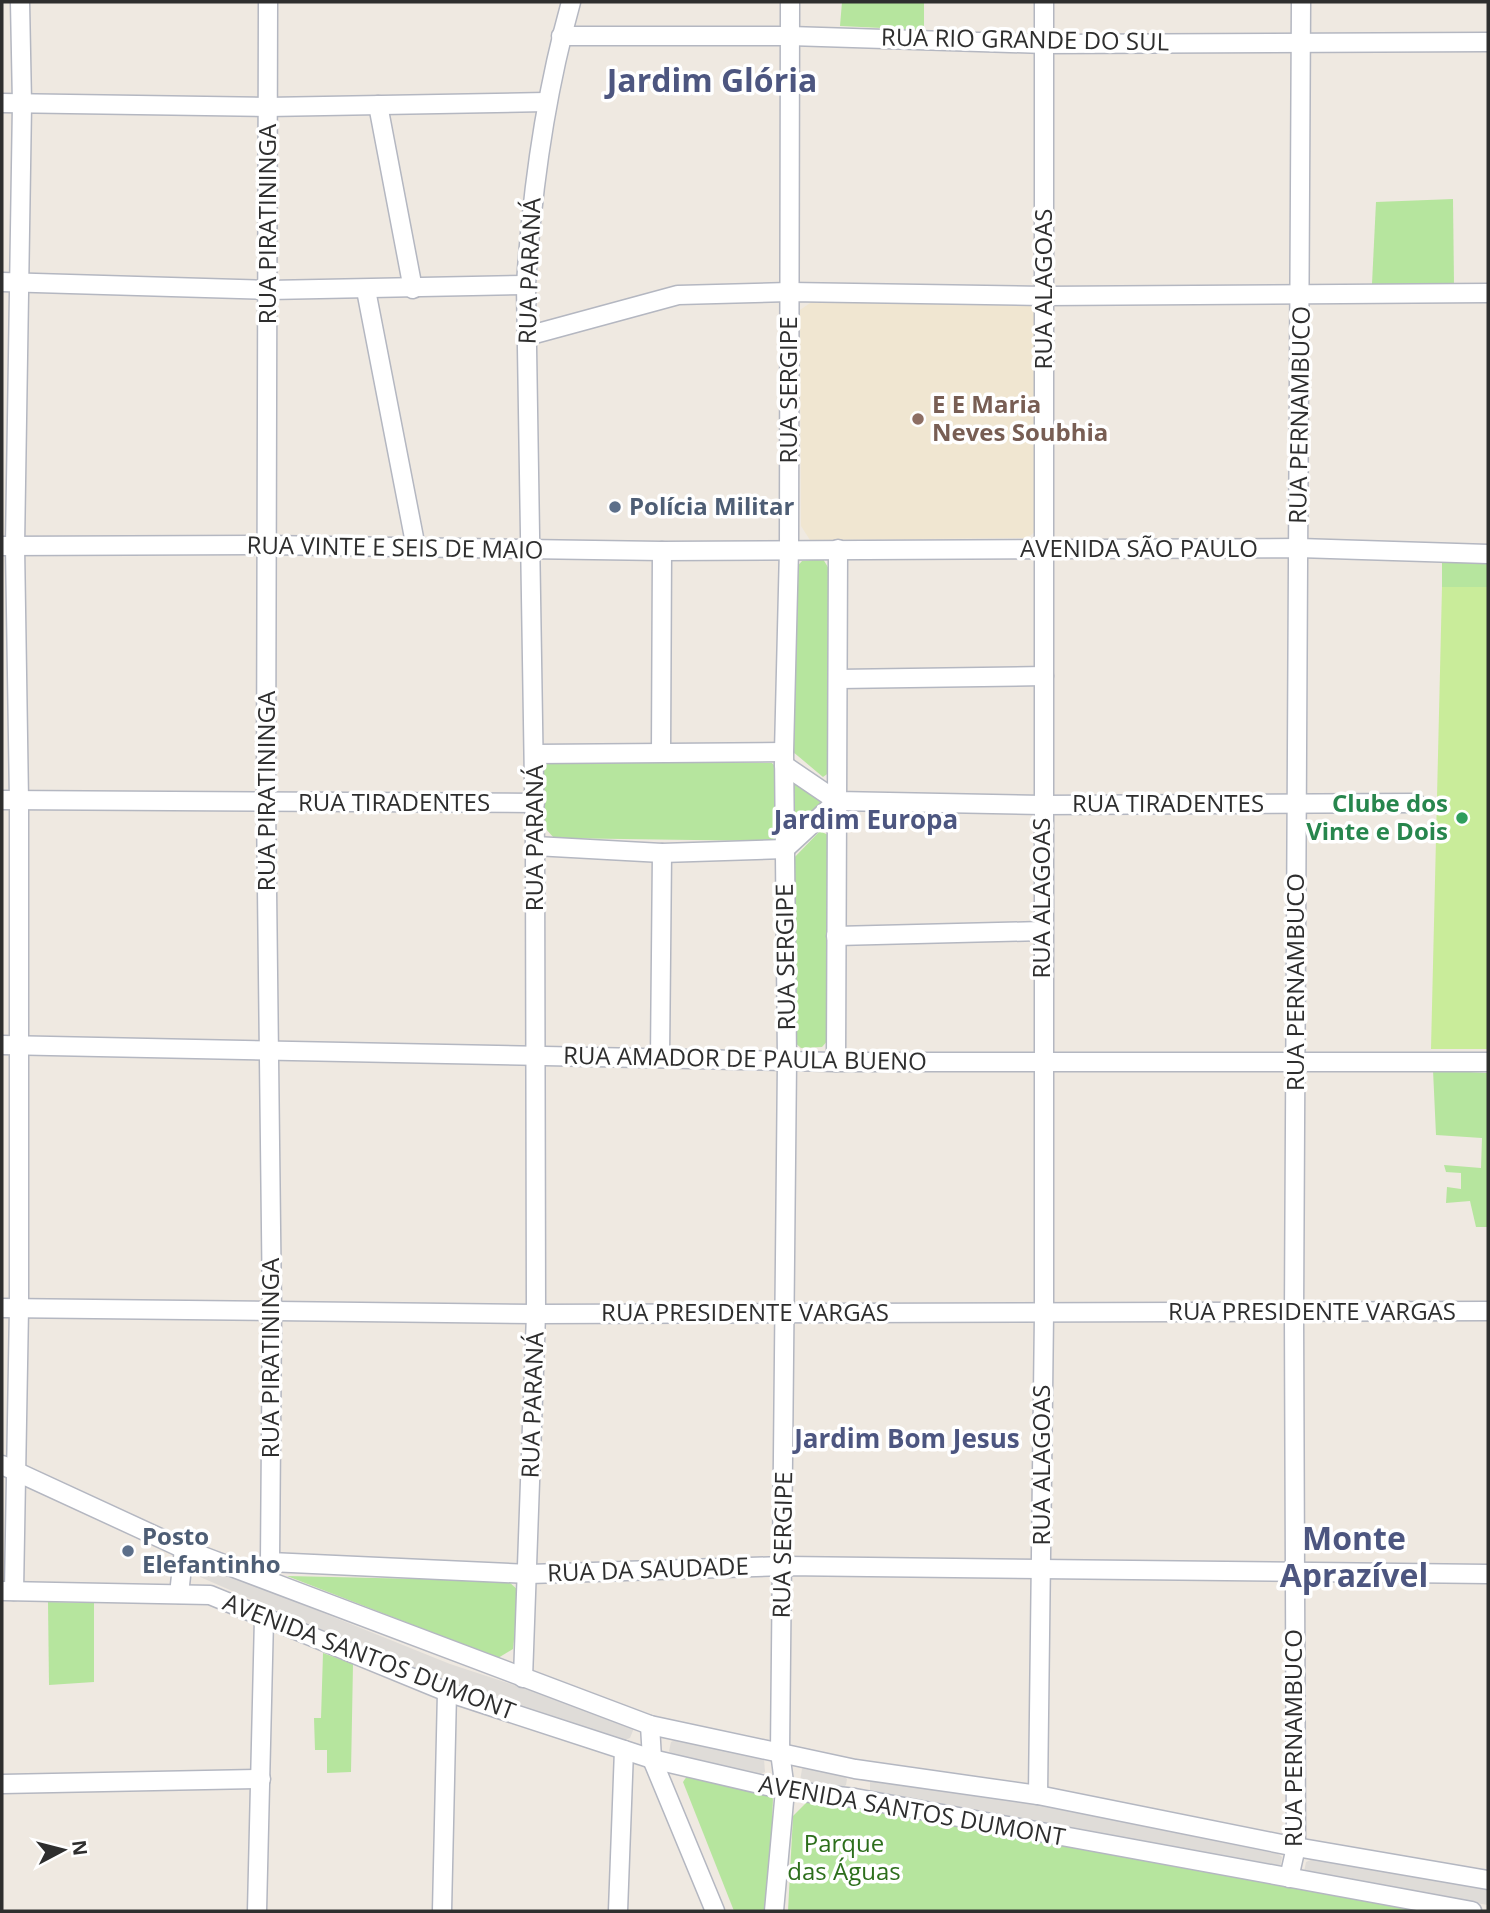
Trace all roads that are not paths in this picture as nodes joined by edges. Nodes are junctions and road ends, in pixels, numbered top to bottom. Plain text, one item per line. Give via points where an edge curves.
1 (20, 2) edge
2 (268, 2) edge
3 (570, 2) edge
4 (790, 2) edge
5 (1044, 2) edge
6 (1301, 2) edge
7 (561, 36) junction
8 (790, 36) junction
9 (1301, 40) junction
10 (1488, 42) edge
11 (1045, 44) junction
12 (546, 102) junction
13 (2, 103) edge
14 (22, 104) junction
15 (378, 105) junction
16 (267, 107) junction
17 (10, 282) edge
18 (526, 285) junction
19 (413, 289) junction
20 (269, 290) junction
21 (366, 290) junction
22 (789, 292) junction
23 (1488, 293) edge
24 (1301, 294) junction
25 (1043, 296) junction
26 (527, 335) junction
27 (267, 545) junction
28 (8, 546) edge
29 (416, 548) junction
30 (1299, 548) junction
31 (789, 549) junction
32 (838, 549) junction
33 (530, 550) junction
34 (1045, 550) junction
35 (662, 551) junction
36 (1488, 554) edge
37 (1044, 676) junction
38 (838, 679) junction
39 (662, 751) junction
40 (534, 754) junction
41 (784, 759) junction
42 (10, 801) edge
43 (836, 801) junction
44 (535, 803) junction
45 (1416, 803) dead end
46 (266, 804) junction
47 (1297, 804) junction
48 (1042, 805) junction
49 (535, 846) junction
50 (785, 849) junction
51 (662, 853) junction
52 (1042, 931) junction
53 (836, 936) junction
54 (10, 1045) edge
55 (268, 1050) junction
56 (535, 1057) junction
57 (660, 1058) junction
58 (1296, 1060) junction
59 (788, 1061) junction
60 (1041, 1061) junction
61 (836, 1062) junction
62 (1488, 1062) edge
63 (10, 1308) edge
64 (1488, 1311) edge
65 (272, 1312) junction
66 (785, 1312) junction
67 (536, 1314) junction
68 (1044, 1314) junction
69 (1294, 1314) junction
70 (9, 1467) edge
71 (184, 1549) junction
72 (784, 1566) junction
73 (1042, 1567) junction
74 (268, 1570) junction
75 (1294, 1573) junction
76 (529, 1574) junction
77 (1488, 1574) edge
78 (8, 1591) edge
79 (179, 1594) junction
80 (264, 1618) junction
81 (523, 1678) junction
82 (447, 1692) junction
83 (650, 1725) junction
84 (625, 1750) junction
85 (780, 1752) junction
86 (652, 1759) junction
87 (855, 1769) junction
88 (261, 1779) junction
89 (2, 1784) edge
90 (785, 1790) junction
91 (1038, 1795) junction
92 (855, 1798) junction
93 (1296, 1847) junction
94 (1289, 1878) junction
95 (1488, 1881) edge
96 (257, 1911) edge
97 (442, 1911) edge
98 (618, 1911) edge
99 (715, 1911) edge
100 (774, 1911) edge
101 (1472, 1911) edge

1 - 14 street
2 - 16 street, RUA PIRATININGA
3 - 7 street, RUA PARANÁ
4 - 8 street, RUA SERGIPE
5 - 11 street, RUA ALAGOAS
6 - 9 street, RUA PERNAMBUCO
7 - 8 street, RUA RIO GRANDE DO SUL
7 - 12 street, RUA PARANÁ
8 - 11 street, RUA RIO GRANDE DO SUL
8 - 22 street, RUA SERGIPE
9 - 10 street, RUA RIO GRANDE DO SUL
9 - 11 street, RUA RIO GRANDE DO SUL
9 - 24 street, RUA PERNAMBUCO
11 - 25 street, RUA ALAGOAS
12 - 15 street
12 - 18 street, RUA PARANÁ via 532,193
13 - 14 street
14 - 16 street
14 - 17 street
15 - 16 street
15 - 19 street
16 - 20 street, RUA PIRATININGA
17 - 20 street
17 - 28 street
18 - 19 street
18 - 26 street, RUA PARANÁ
19 - 21 street
20 - 21 street
20 - 27 street, RUA PIRATININGA
21 - 29 street
22 - 25 street
22 - 26 street via 678,295
22 - 31 street, RUA SERGIPE
23 - 24 street
24 - 25 street
24 - 30 street, RUA PERNAMBUCO
25 - 34 street, RUA ALAGOAS
26 - 33 street, RUA PARANÁ
27 - 28 street, RUA VINTE E SEIS DE MAIO
27 - 29 street, RUA VINTE E SEIS DE MAIO
27 - 46 street, RUA PIRATININGA
28 - 42 street
29 - 33 street, RUA VINTE E SEIS DE MAIO
30 - 34 street, AVENIDA SÃO PAULO
30 - 36 street, AVENIDA SÃO PAULO
30 - 47 street, RUA PERNAMBUCO
31 - 32 street, AVENIDA SÃO PAULO
31 - 35 street, RUA VINTE E SEIS DE MAIO
31 - 41 street, RUA SERGIPE
32 - 34 street, AVENIDA SÃO PAULO
32 - 38 street, RUA SERGIPE
33 - 35 street, RUA VINTE E SEIS DE MAIO
33 - 40 street, RUA PARANÁ
34 - 37 street, RUA ALAGOAS
35 - 39 street
37 - 38 street
37 - 48 street, RUA ALAGOAS
38 - 43 street, RUA SERGIPE
39 - 40 street
39 - 41 street
40 - 44 street, RUA PARANÁ
41 - 43 street
41 - 50 street, RUA SERGIPE
42 - 46 street, RUA TIRADENTES
42 - 54 street
43 - 48 street, RUA TIRADENTES
43 - 50 street
43 - 53 street, RUA SERGIPE
44 - 46 street, RUA TIRADENTES
44 - 49 street, RUA PARANÁ
45 - 47 street, RUA TIRADENTES
46 - 55 street, RUA PIRATININGA
47 - 48 street, RUA TIRADENTES
47 - 58 street, RUA PERNAMBUCO
48 - 52 street, RUA ALAGOAS
49 - 51 street
49 - 56 street, RUA PARANÁ
50 - 51 street
50 - 59 street, RUA SERGIPE
51 - 57 street
52 - 53 street
52 - 60 street, RUA ALAGOAS
53 - 61 street, RUA SERGIPE
54 - 55 street, RUA AMADOR DE PAULA BUENO
54 - 63 street
55 - 56 street, RUA AMADOR DE PAULA BUENO
55 - 65 street, RUA PIRATININGA
56 - 57 street, RUA AMADOR DE PAULA BUENO
56 - 67 street, RUA PARANÁ
57 - 59 street, RUA AMADOR DE PAULA BUENO
58 - 60 street, RUA AMADOR DE PAULA BUENO
58 - 62 street, RUA AMADOR DE PAULA BUENO
58 - 69 street, RUA PERNAMBUCO
59 - 61 street, RUA AMADOR DE PAULA BUENO
59 - 66 street, RUA SERGIPE
60 - 61 street, RUA AMADOR DE PAULA BUENO
60 - 68 street, RUA ALAGOAS
63 - 65 street, RUA PRESIDENTE VARGAS
63 - 70 street
64 - 69 street, RUA PRESIDENTE VARGAS
65 - 67 street, RUA PRESIDENTE VARGAS
65 - 74 street, RUA PIRATININGA
66 - 67 street, RUA PRESIDENTE VARGAS
66 - 68 street, RUA PRESIDENTE VARGAS
66 - 72 street, RUA SERGIPE
67 - 76 street, RUA PARANÁ
68 - 69 street, RUA PRESIDENTE VARGAS
68 - 73 street, RUA ALAGOAS
69 - 75 street, RUA PERNAMBUCO
70 - 71 street, AVENIDA SANTOS DUMONT
70 - 78 street
71 - 74 street, AVENIDA SANTOS DUMONT
71 - 79 street
72 - 73 street, RUA DA SAUDADE
72 - 76 street, RUA DA SAUDADE
72 - 85 street, RUA SERGIPE
73 - 75 street, RUA DA SAUDADE
73 - 91 street, RUA ALAGOAS
74 - 76 street, RUA DA SAUDADE
74 - 81 street, AVENIDA SANTOS DUMONT
75 - 77 street, RUA DA SAUDADE
75 - 93 street, RUA PERNAMBUCO
76 - 81 street, RUA PARANÁ
78 - 79 street
79 - 80 street, AVENIDA SANTOS DUMONT via 210,1595
80 - 82 street, AVENIDA SANTOS DUMONT
80 - 88 street
81 - 83 street, AVENIDA SANTOS DUMONT
82 - 84 street, AVENIDA SANTOS DUMONT
82 - 97 street
83 - 85 street, AVENIDA SANTOS DUMONT
83 - 86 street
84 - 86 street, AVENIDA SANTOS DUMONT
84 - 98 street
85 - 87 street, AVENIDA SANTOS DUMONT
85 - 90 street, RUA SERGIPE
86 - 90 street, AVENIDA SANTOS DUMONT
86 - 99 street
87 - 91 street, AVENIDA SANTOS DUMONT
87 - 92 street
88 - 89 street
88 - 96 street
90 - 92 street, AVENIDA SANTOS DUMONT
90 - 100 street, RUA SERGIPE
91 - 93 street, AVENIDA SANTOS DUMONT
92 - 94 street, AVENIDA SANTOS DUMONT
93 - 94 street, RUA PERNAMBUCO
93 - 95 street, AVENIDA SANTOS DUMONT
94 - 101 street, AVENIDA SANTOS DUMONT

